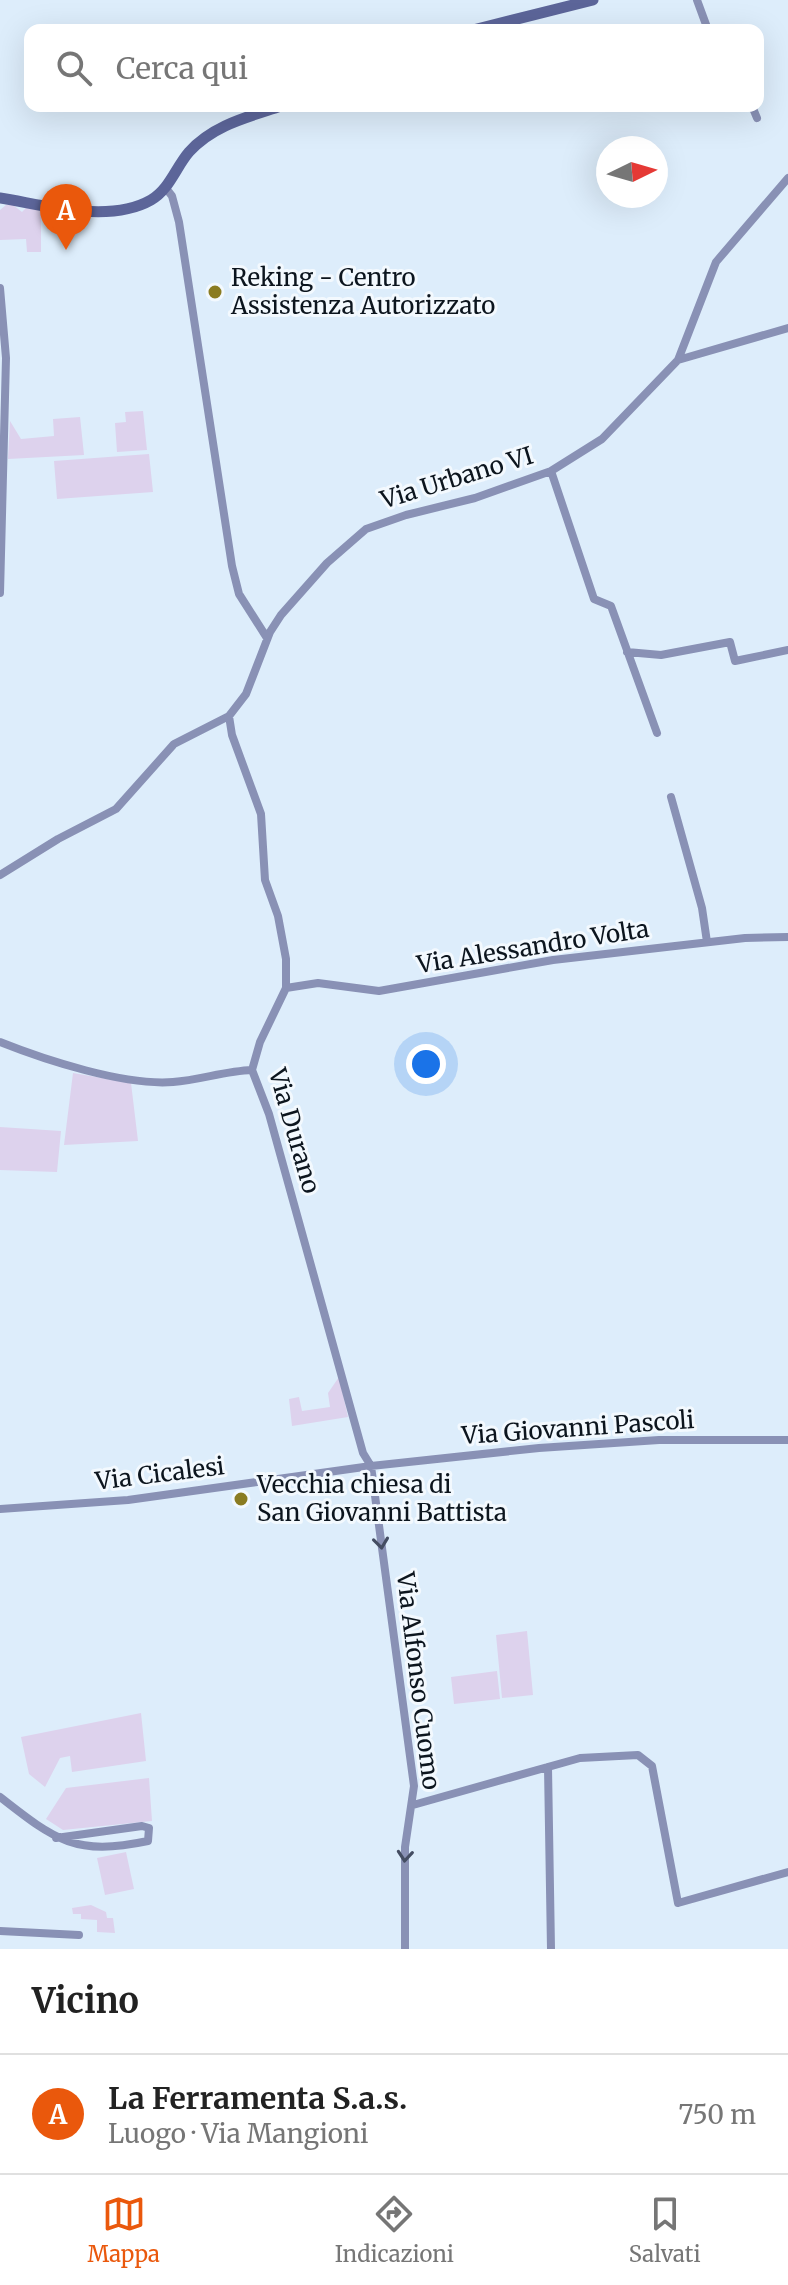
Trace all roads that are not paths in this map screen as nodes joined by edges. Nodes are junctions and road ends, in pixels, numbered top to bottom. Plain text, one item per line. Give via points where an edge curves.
1 (593, 0) edge
2 (697, 0) edge
3 (497, 24) edge
4 (706, 24) edge
5 (265, 112) edge
6 (754, 112) edge
7 (757, 118) dead end
8 (788, 178) edge
9 (165, 187) junction
10 (0, 198) edge
11 (0, 288) edge
12 (788, 328) edge
13 (678, 360) junction
14 (551, 471) junction
15 (2, 514) edge
16 (0, 593) edge
17 (267, 638) junction
18 (788, 650) edge
19 (627, 652) junction
20 (229, 716) junction
21 (657, 733) dead end
22 (671, 797) dead end
23 (0, 875) edge
24 (788, 937) edge
25 (707, 942) junction
26 (286, 988) junction
27 (0, 1042) edge
28 (252, 1070) junction
29 (788, 1440) edge
30 (371, 1466) junction
31 (0, 1509) edge
32 (548, 1767) junction
33 (0, 1797) edge
34 (413, 1805) junction
35 (56, 1838) junction
36 (788, 1872) edge
37 (0, 1931) edge
38 (79, 1935) dead end
39 (405, 1949) edge
40 (551, 1949) edge

1 - 3 street
2 - 4 street
5 - 9 street via 210,133 191,149
6 - 7 street
8 - 13 street, Via Urbano VI via 716,262
9 - 10 street via 140,205 106,211
9 - 17 street via 179,222 235,580
11 - 15 street via 6,358
12 - 13 street
13 - 14 street, Via Urbano VI via 602,439
14 - 17 street, Via Urbano VI via 366,529 303,588
14 - 19 street via 594,599 611,606
15 - 16 street
17 - 20 street, Via Urbano VI via 246,694
18 - 19 street via 735,661 730,642 661,655
19 - 21 street
20 - 23 street via 174,744 116,809
20 - 26 street, Via Durano via 261,814 265,880 284,944
22 - 25 street
24 - 25 street, Via Alessandro Volta
25 - 26 street, Via Alessandro Volta via 553,960 379,991 318,983
26 - 28 street, Via Durano
27 - 28 street via 55,1062 159,1082
28 - 30 street, Via Durano
29 - 30 street, Via Giovanni Pascoli via 659,1440
30 - 31 street, Via Cicalesi via 128,1500
30 -> 34 street, Via Alfonso Cuomo
32 - 34 street
32 - 36 street via 580,1758 638,1755 652,1766 678,1903
32 - 40 street
33 - 35 street
34 -> 39 street, Via Alfonso Cuomo via 404,1869
35 - 35 street via 142,1826 151,1834 148,1841 106,1848
37 - 38 street

